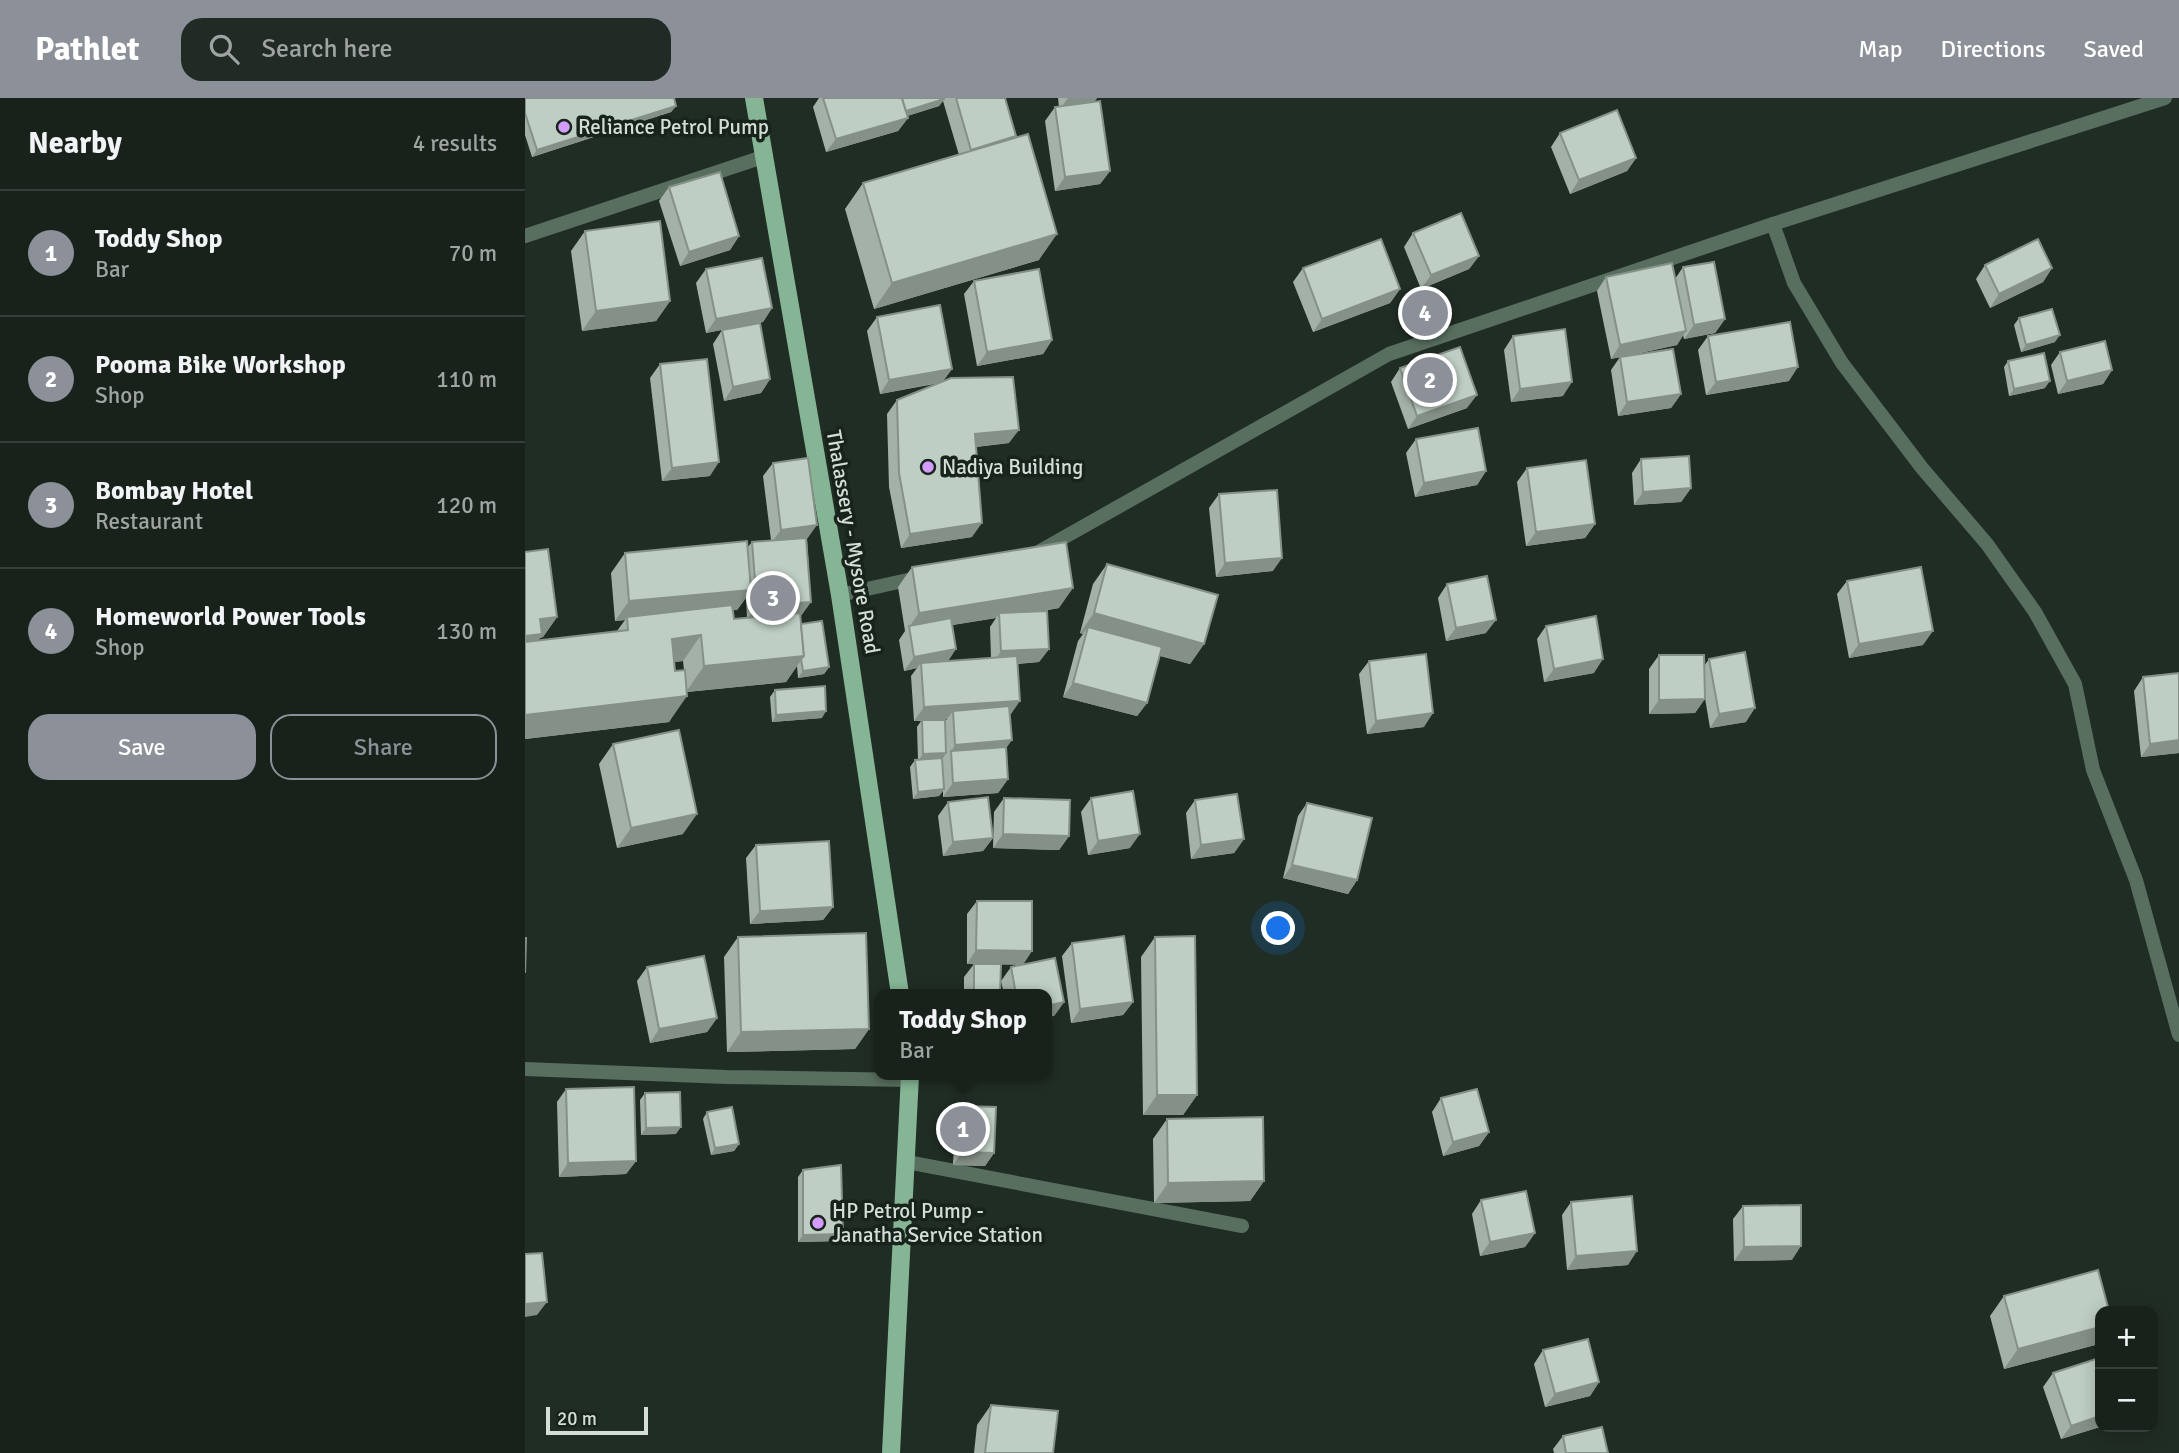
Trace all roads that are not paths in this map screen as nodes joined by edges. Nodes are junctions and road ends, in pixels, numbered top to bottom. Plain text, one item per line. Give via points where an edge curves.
1 (754, 98) edge
2 (2165, 98) edge
3 (766, 156) junction
4 (1773, 224) junction
5 (525, 236) edge
6 (1031, 553) edge
7 (936, 574) edge
8 (840, 595) junction
9 (898, 989) edge
10 (2179, 1035) edge
11 (525, 1069) edge
12 (874, 1077) edge
13 (910, 1080) edge
14 (907, 1162) junction
15 (1243, 1226) dead end
16 (891, 1453) edge

1 - 3 main road, Thalassery - Mysore Road
2 - 4 street
3 - 5 street
3 - 8 main road, Thalassery - Mysore Road
4 - 6 street via 1389,354 1045,550
4 - 10 street via 1794,284 1842,363 1987,544 2035,612 2075,684 2092,770 2136,880
7 - 8 street
8 - 9 main road, Thalassery - Mysore Road
11 - 12 street
13 - 14 main road
14 - 15 street
14 - 16 main road

